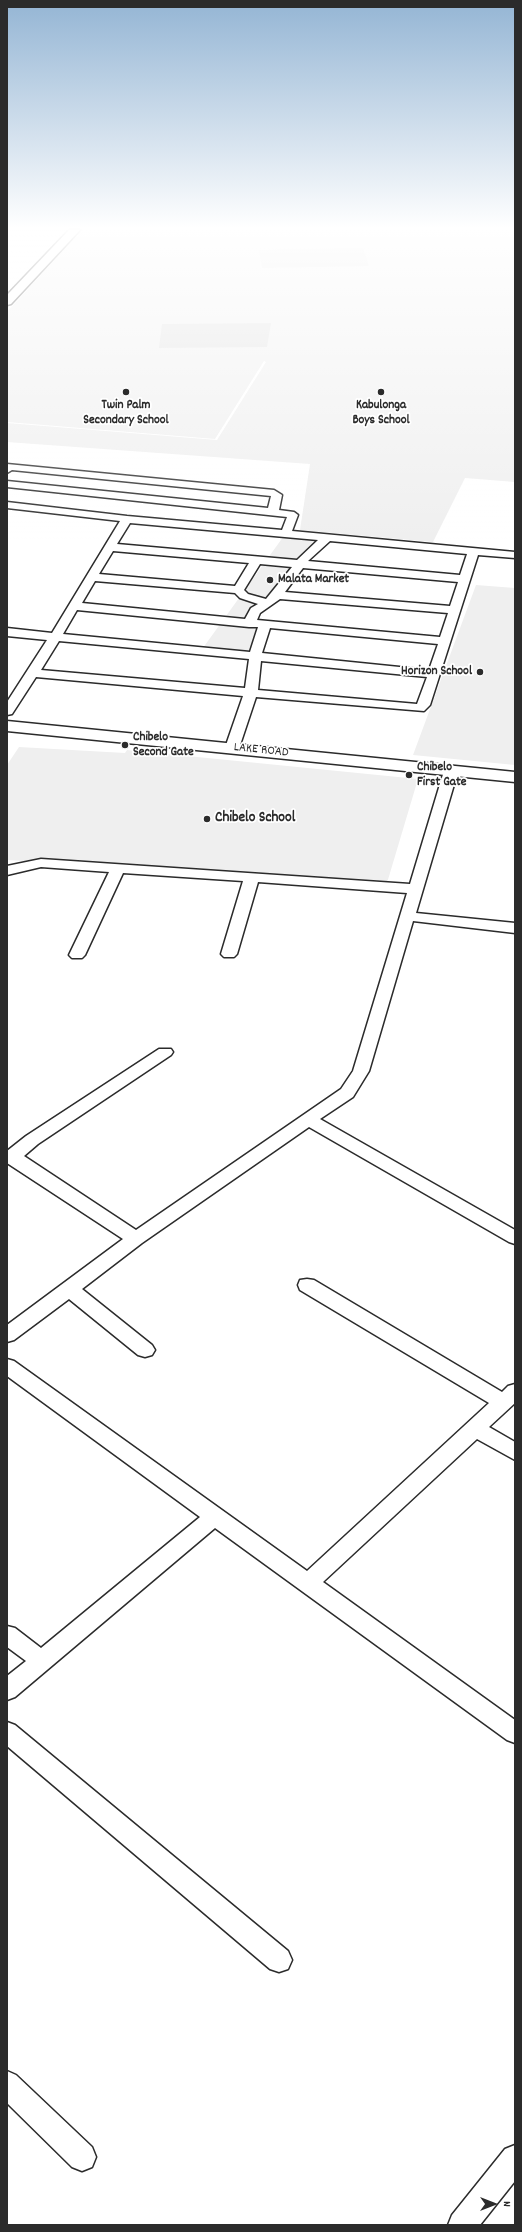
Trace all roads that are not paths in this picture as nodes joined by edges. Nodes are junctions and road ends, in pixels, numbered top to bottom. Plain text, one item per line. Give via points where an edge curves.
1 (7, 470) edge
2 (132, 478) junction
3 (7, 484) edge
4 (122, 496) junction
5 (7, 505) edge
6 (273, 512) junction
7 (122, 519) junction
8 (286, 534) junction
9 (328, 537) junction
10 (110, 547) junction
11 (474, 551) junction
12 (515, 555) edge
13 (256, 561) junction
14 (299, 565) junction
15 (93, 577) junction
16 (465, 579) junction
17 (238, 590) junction
18 (277, 595) junction
19 (265, 603) junction
20 (74, 606) junction
21 (455, 610) junction
22 (249, 623) junction
23 (265, 624) junction
24 (7, 632) edge
25 (55, 637) junction
26 (445, 641) junction
27 (255, 658) junction
28 (33, 673) junction
29 (434, 674) junction
30 (251, 692) junction
31 (7, 711) edge
32 (7, 726) edge
33 (232, 748) junction
34 (451, 771) junction
35 (515, 777) edge
36 (118, 868) junction
37 (7, 871) edge
38 (252, 877) junction
39 (416, 889) junction
40 (407, 916) junction
41 (515, 928) edge
42 (229, 954) dead end
43 (77, 955) dead end
44 (165, 1052) dead end
45 (309, 1120) junction
46 (10, 1157) edge
47 (515, 1238) edge
48 (136, 1239) junction
49 (307, 1284) dead end
50 (69, 1289) junction
51 (7, 1335) edge
52 (145, 1350) dead end
53 (7, 1366) edge
54 (509, 1397) edge
55 (475, 1428) junction
56 (515, 1452) edge
57 (214, 1517) junction
58 (307, 1584) junction
59 (7, 1635) edge
60 (41, 1660) junction
61 (7, 1690) edge
62 (7, 1732) edge
63 (515, 1733) edge
64 (279, 1960) dead end
65 (7, 2084) edge
66 (82, 2157) dead end
67 (515, 2159) edge
68 (462, 2225) edge

1 - 2 street via 8,467
2 - 4 street
2 - 6 street via 274,493 277,495
3 - 4 street
4 - 6 street
4 - 7 street
5 - 7 street
6 - 8 street via 293,516
7 - 8 street
7 - 10 street
8 - 9 street
9 - 11 street
9 - 14 street via 307,554
10 - 13 street
10 - 15 street
11 - 12 street
11 - 16 street
13 - 14 street
13 - 17 street
14 - 16 street
14 - 18 street
15 - 17 street
15 - 20 street
16 - 21 street
17 - 19 street via 244,596
18 - 19 street
18 - 21 street
19 - 22 street via 255,611
20 - 22 street
20 - 25 street
21 - 26 street
22 - 23 street
23 - 26 street
23 - 27 street
24 - 25 street
25 - 27 street
25 - 28 street
26 - 29 street
27 - 29 street
27 - 30 street
28 - 30 street
28 - 31 street
29 - 30 street via 424,705 419,708
30 - 33 street
32 - 33 main road, LAKE ROAD
33 - 34 main road, LAKE ROAD
34 - 35 main road, LAKE ROAD
34 - 39 street
36 - 37 street via 41,863
36 - 38 street
36 - 43 street
38 - 39 street
38 - 42 street
39 - 40 street
40 - 41 street
40 - 45 street via 361,1071 347,1093
44 - 46 street
45 - 47 street
45 - 48 street
46 - 48 street
48 - 50 street
49 - 54 street
50 - 51 street
50 - 52 street
53 - 57 street
54 - 55 street
55 - 56 street
55 - 58 street
57 - 58 street
57 - 60 street
58 - 63 street
59 - 60 street
60 - 61 street
62 - 64 street
65 - 66 street
67 - 68 street

